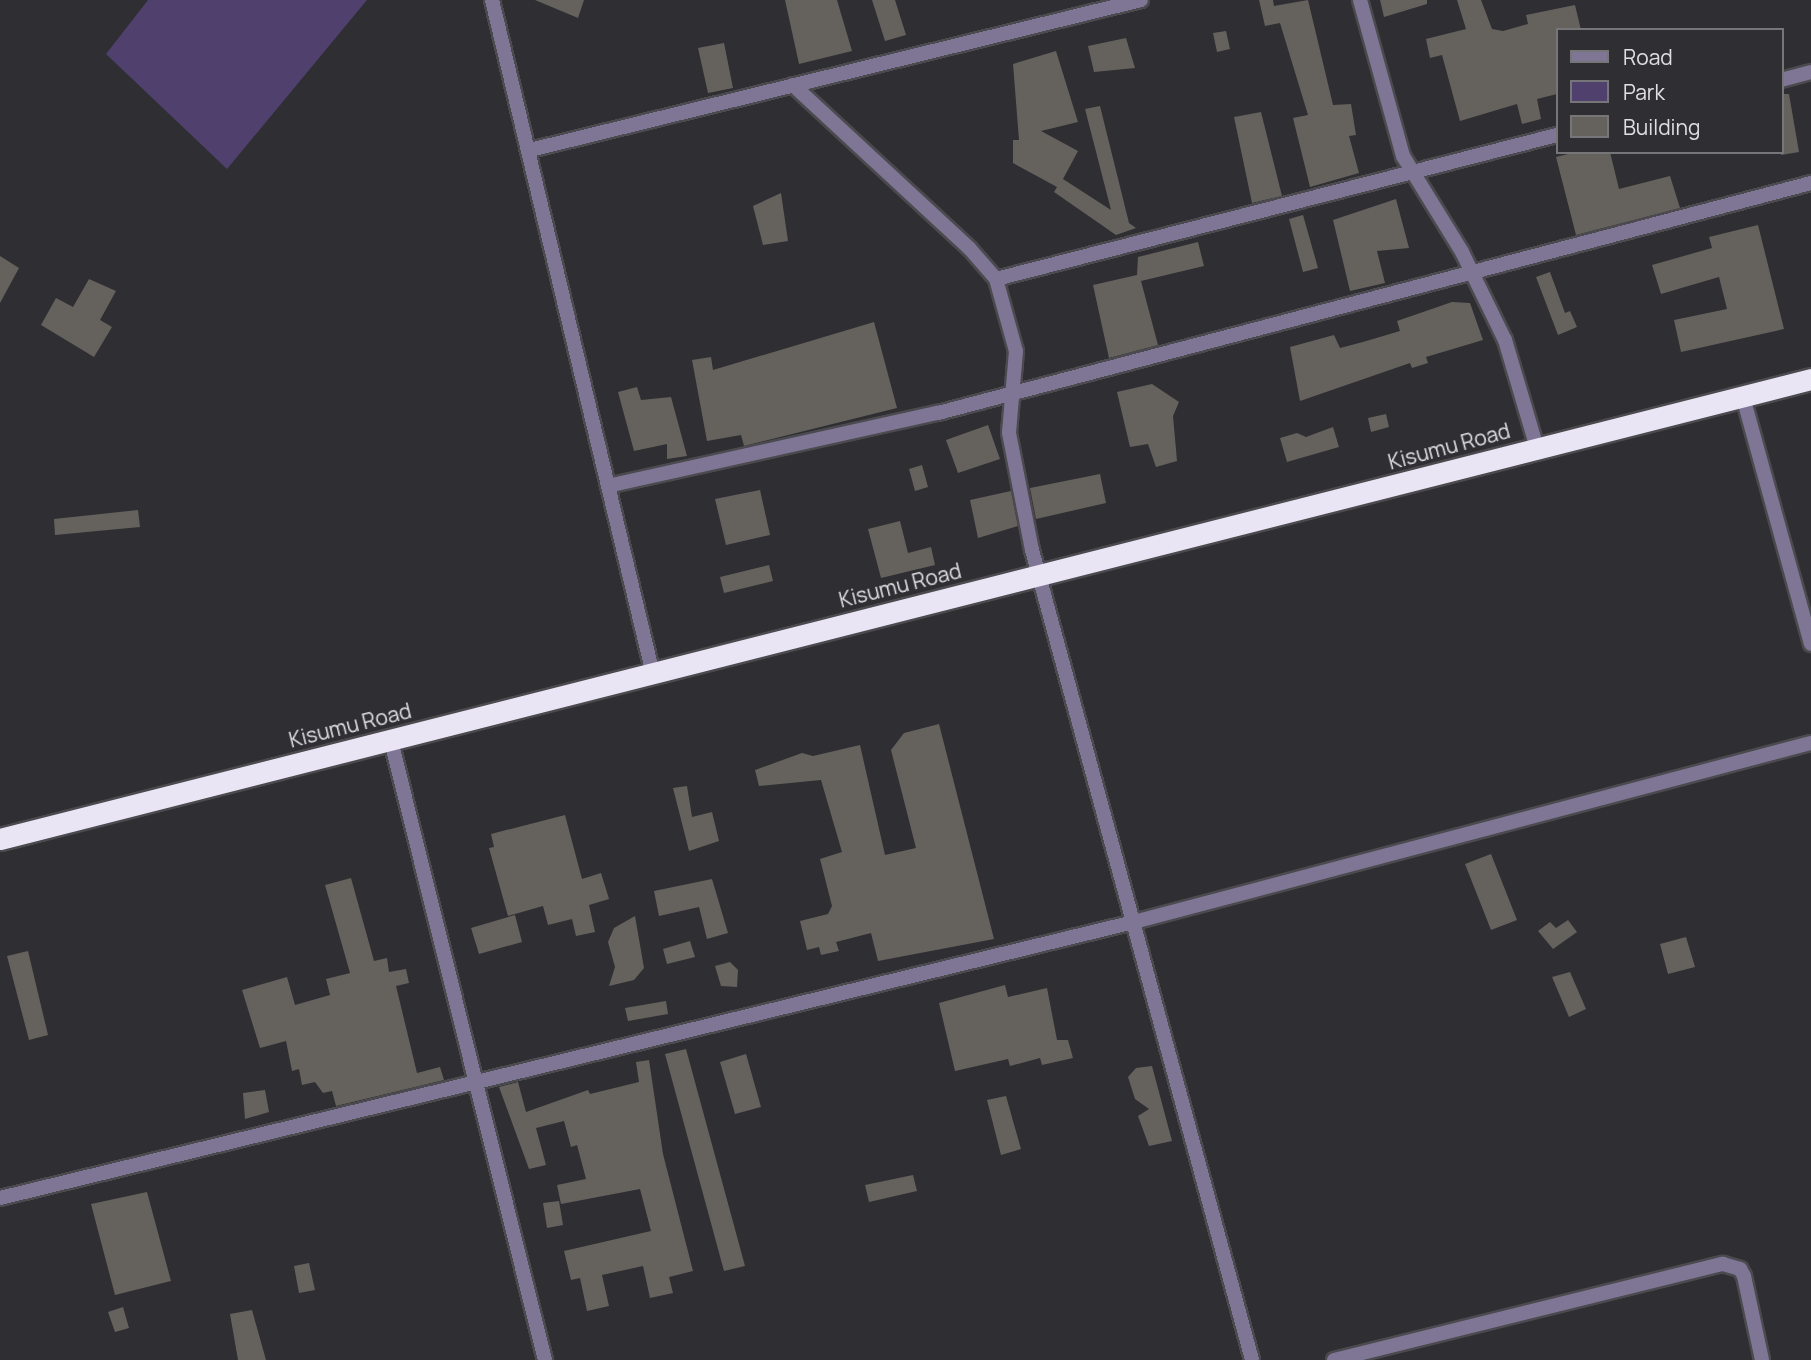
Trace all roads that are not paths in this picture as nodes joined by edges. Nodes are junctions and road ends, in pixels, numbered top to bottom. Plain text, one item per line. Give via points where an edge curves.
1 (492, 0) edge
2 (1141, 0) edge
3 (1360, 0) edge
4 (1811, 72) edge
5 (1783, 79) edge
6 (793, 85) junction
7 (1556, 135) edge
8 (530, 150) junction
9 (1412, 175) junction
10 (1811, 183) edge
11 (1474, 275) junction
12 (996, 279) junction
13 (1811, 379) edge
14 (1011, 394) junction
15 (1743, 397) junction
16 (1537, 448) junction
17 (612, 485) junction
18 (1041, 576) junction
19 (1811, 644) edge
20 (652, 670) junction
21 (391, 741) junction
22 (1811, 743) edge
23 (0, 839) edge
24 (1130, 923) junction
25 (477, 1083) junction
26 (0, 1198) edge
27 (545, 1360) edge
28 (1252, 1360) edge
29 (1334, 1360) edge
30 (1762, 1360) edge

1 - 8 street
2 - 6 street
3 - 9 street via 1396,137
4 - 5 street
6 - 8 street
6 - 12 street
7 - 9 street
8 - 17 street
9 - 11 street
9 - 12 street
10 - 11 street
11 - 14 street
11 - 16 street via 1514,360
12 - 14 street via 1016,351
13 - 15 highway, Kisumu Road
14 - 17 street
14 - 18 street via 1014,475
15 - 16 highway, Kisumu Road
15 - 19 street
16 - 18 highway, Kisumu Road
17 - 20 street
18 - 20 highway, Kisumu Road
18 - 24 street
20 - 21 highway, Kisumu Road
21 - 23 highway, Kisumu Road
21 - 25 street
22 - 24 street
24 - 25 street
24 - 28 street
25 - 26 street
25 - 27 street
29 - 30 street via 1723,1264 1740,1269 1744,1276

